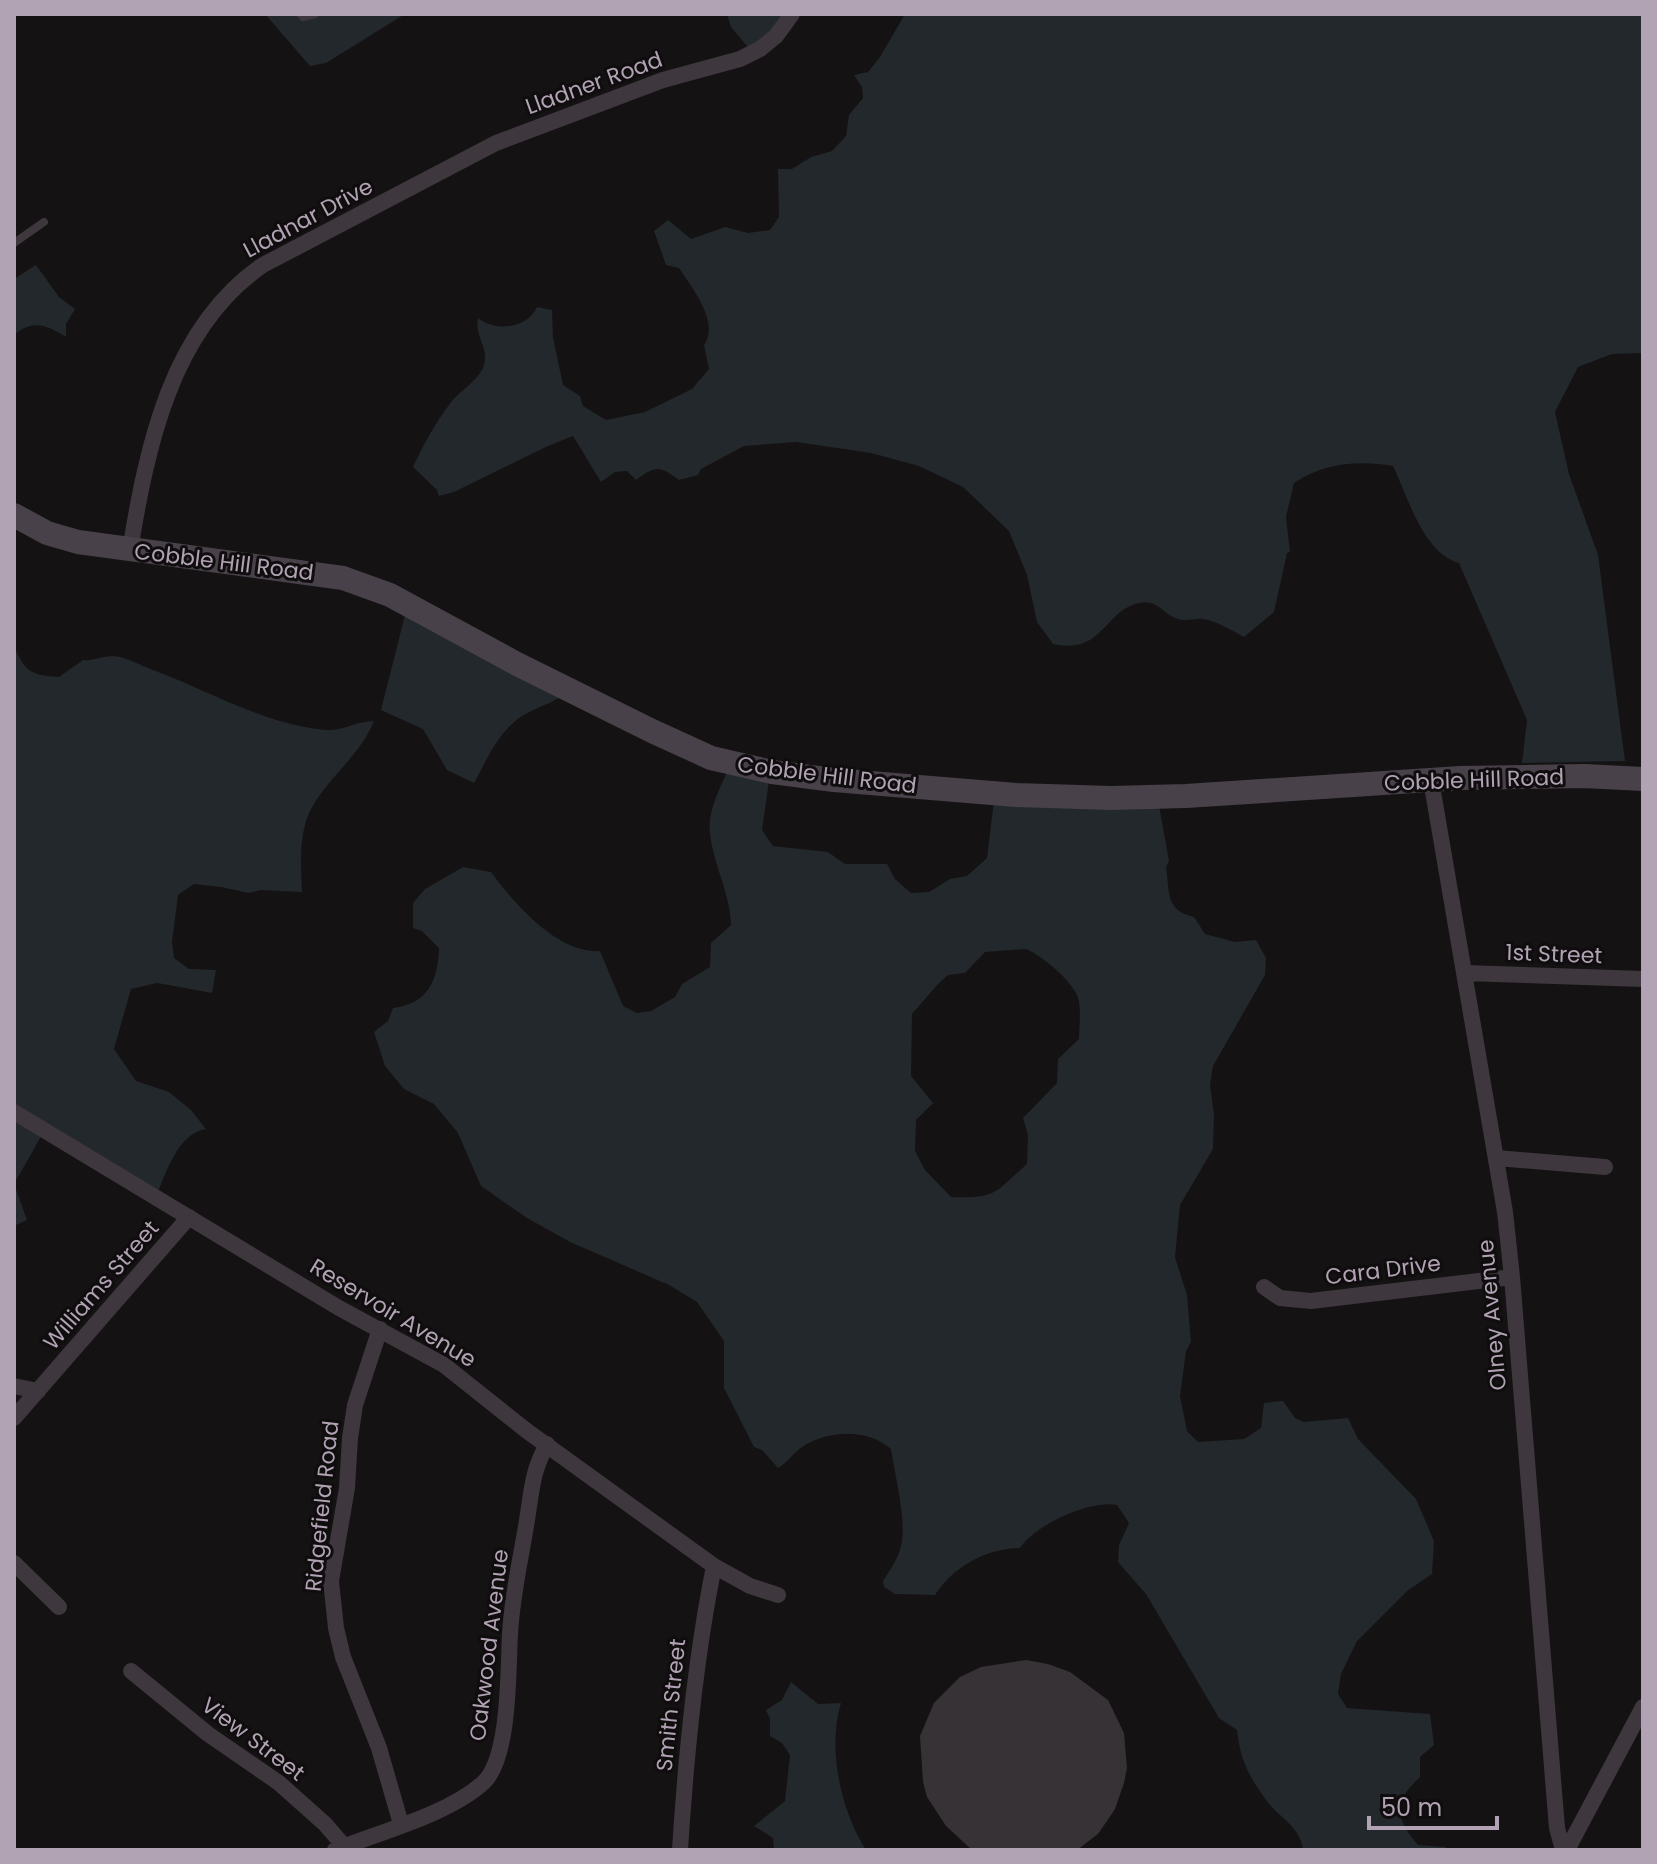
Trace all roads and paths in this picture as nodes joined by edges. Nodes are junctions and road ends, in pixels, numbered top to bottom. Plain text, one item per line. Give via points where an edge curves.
1 (300, 14) edge
2 (315, 14) edge
3 (792, 14) edge
4 (405, 192) joint
5 (44, 222) dead end
6 (14, 243) edge
7 (14, 515) edge
8 (130, 550) junction
9 (1643, 779) edge
10 (1431, 780) junction
11 (1464, 973) junction
12 (1643, 979) edge
13 (14, 1112) edge
14 (1497, 1158) junction
15 (1605, 1167) dead end
16 (189, 1217) junction
17 (1512, 1277) junction
18 (1264, 1287) dead end
19 (380, 1329) junction
20 (14, 1386) edge
21 (38, 1391) junction
22 (14, 1418) edge
23 (547, 1444) junction
24 (14, 1563) edge
25 (714, 1566) junction
26 (778, 1595) dead end
27 (59, 1607) dead end
28 (131, 1671) dead end
29 (1643, 1707) edge
30 (401, 1824) junction
31 (340, 1848) edge
32 (680, 1850) edge
33 (1565, 1850) edge

1 - 2 lane
3 - 4 street, Lladner Road via 776,36 740,59 570,113 496,143
4 - 8 street, Lladnar Drive via 263,265 221,303 171,385 155,431
5 - 6 lane
7 - 8 street, Cobble Hill Road via 47,533
8 - 10 street, Cobble Hill Road via 343,578 390,595 517,664 711,758 772,772 1016,795 1111,798
9 - 10 street, Cobble Hill Road
10 - 11 street, Olney Avenue
11 - 12 street, 1st Street
11 - 14 street, Olney Avenue
13 - 16 street, Reservoir Avenue
14 - 15 street
14 - 17 street, Olney Avenue
16 - 19 street, Reservoir Avenue
16 - 21 street, Williams Street
17 - 18 street, Cara Drive via 1311,1301 1280,1298
17 - 33 street, Olney Avenue via 1557,1828
19 - 23 street, Reservoir Avenue via 444,1365
19 - 30 street, Ridgefield Road via 355,1405 331,1581 343,1657 379,1748
20 - 21 street
21 - 22 street, Williams Street
23 - 25 street, Reservoir Avenue
23 - 30 street, Oakwood Avenue via 534,1472 519,1559 505,1728 495,1767 485,1781 451,1805
24 - 27 street
25 - 26 street, Reservoir Avenue
25 - 32 street, Smith Street via 696,1668
28 - 31 street, View Street via 279,1783 325,1824
29 - 33 street
30 - 31 street, Oakwood Avenue

